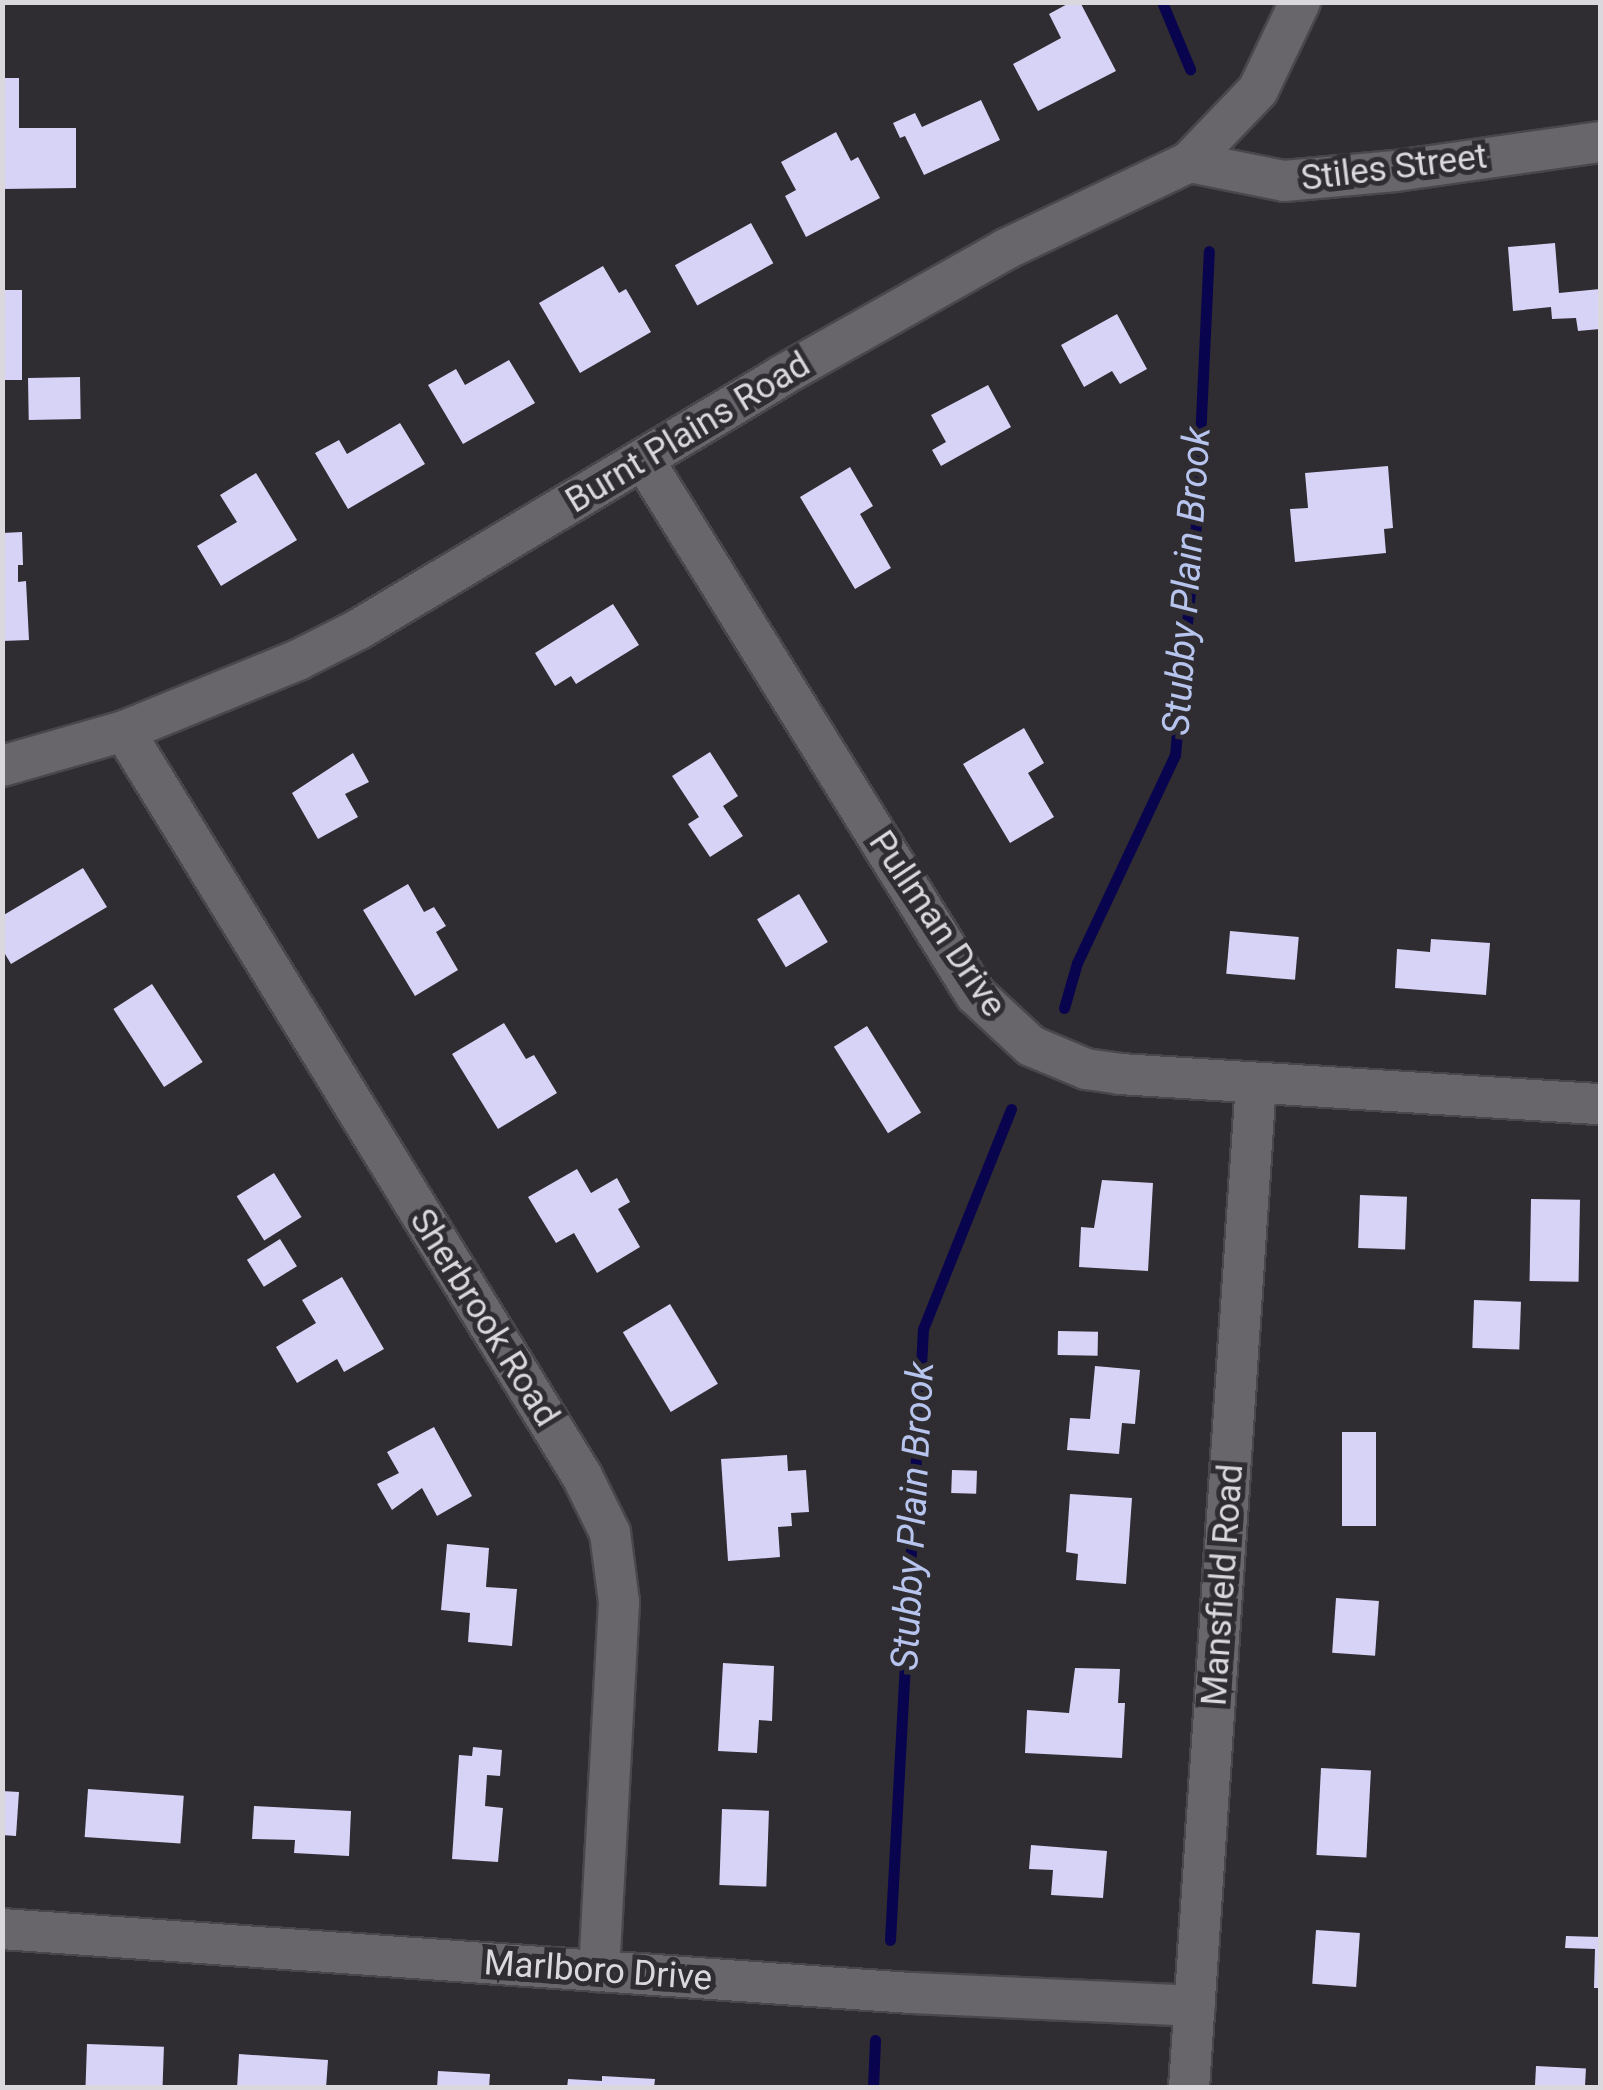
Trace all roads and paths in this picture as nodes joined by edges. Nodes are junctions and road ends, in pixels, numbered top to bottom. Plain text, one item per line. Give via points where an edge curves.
1 (1300, 2) edge
2 (1600, 142) edge
3 (1189, 162) junction
4 (643, 459) junction
5 (124, 731) junction
6 (2, 766) edge
7 (1256, 1084) junction
8 (1600, 1104) edge
9 (2, 1929) edge
10 (598, 1970) junction
11 (1195, 2006) junction
12 (1189, 2088) edge

1 - 3 street, Burnt Plains Road via 1258,90
2 - 3 street, Stiles Street via 1284,181
3 - 4 street, Burnt Plains Road via 1006,248
4 - 5 street, Burnt Plains Road via 359,629 236,688
4 - 7 street, Pullman Drive via 975,994 1006,1026 1031,1046 1086,1069
5 - 6 street, Burnt Plains Road
5 - 10 street, Sherbrook Road via 610,1532 619,1602
7 - 8 street, Pullman Drive
7 - 11 street, Mansfield Road
9 - 10 street, Marlboro Drive
10 - 11 street, Marlboro Drive
11 - 12 street, Mansfield Road

